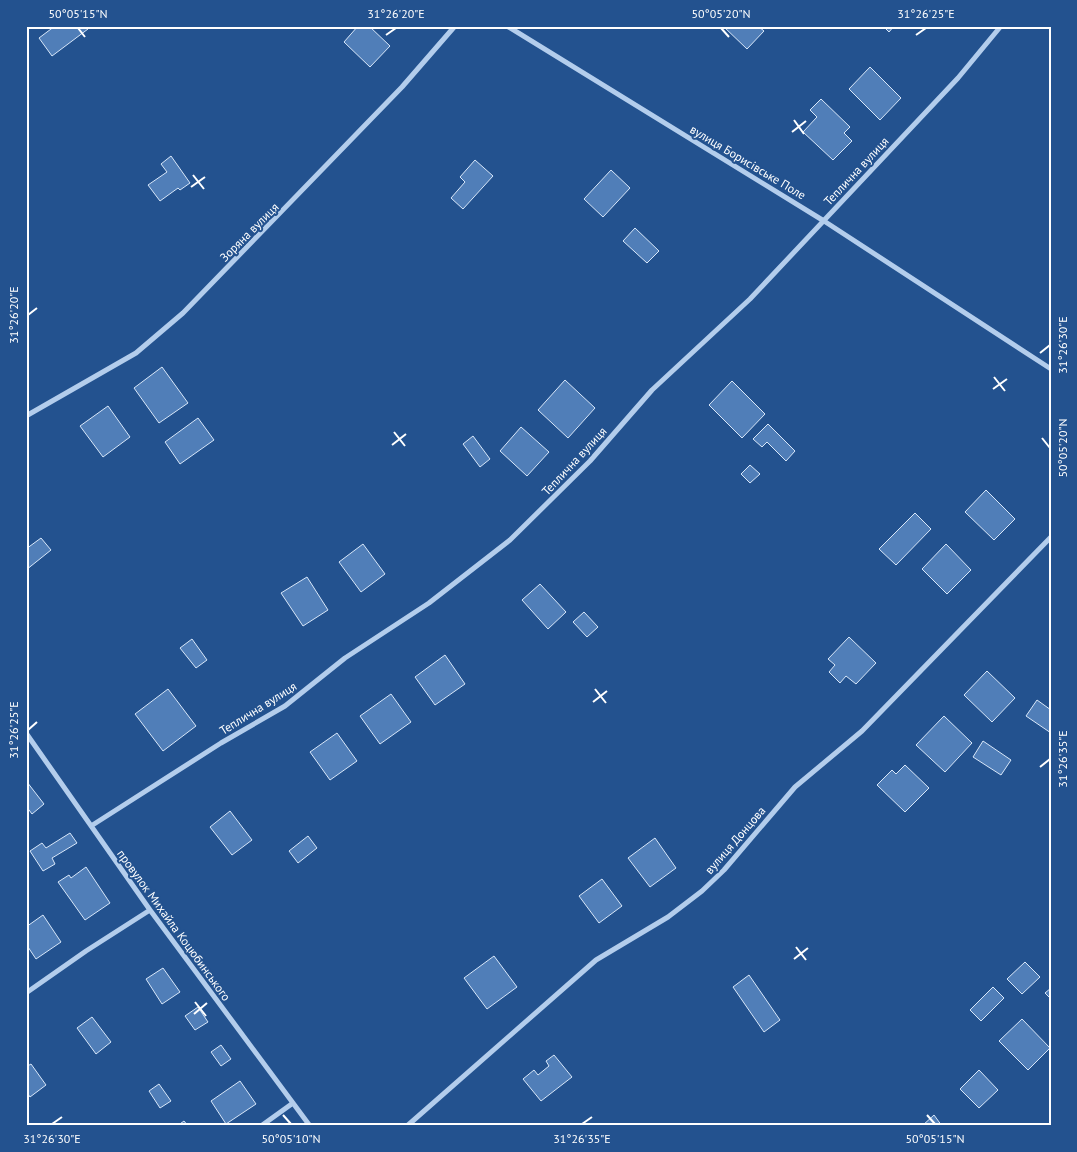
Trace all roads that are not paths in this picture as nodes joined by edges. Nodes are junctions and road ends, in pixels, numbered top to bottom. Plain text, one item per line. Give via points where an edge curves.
1 (455, 26) edge
2 (507, 26) edge
3 (1001, 26) edge
4 (824, 221) junction
5 (1051, 369) edge
6 (26, 416) edge
7 (1051, 537) edge
8 (26, 733) edge
9 (91, 826) junction
10 (150, 910) junction
11 (26, 993) edge
12 (293, 1103) junction
13 (261, 1126) edge
14 (310, 1126) edge
15 (407, 1126) edge

1 - 6 street, Зоряна вулиця via 402,87 183,313 136,353
2 - 4 street, вулиця Борисівське Поле
3 - 4 street, Теплична вулиця via 958,78
4 - 5 street, вулиця Борисівське Поле
4 - 9 street, Теплична вулиця via 750,300 652,390 551,502 510,540 428,603 345,658 285,706
7 - 15 street, вулиця Донцова via 862,731 795,787 731,863 702,891 668,917 596,960
8 - 9 street, провулок Михайла Коцюбинського
9 - 10 street, провулок Михайла Коцюбинського
10 - 11 street
10 - 12 street, провулок Михайла Коцюбинського
12 - 13 street
12 - 14 street, провулок Михайла Коцюбинського

